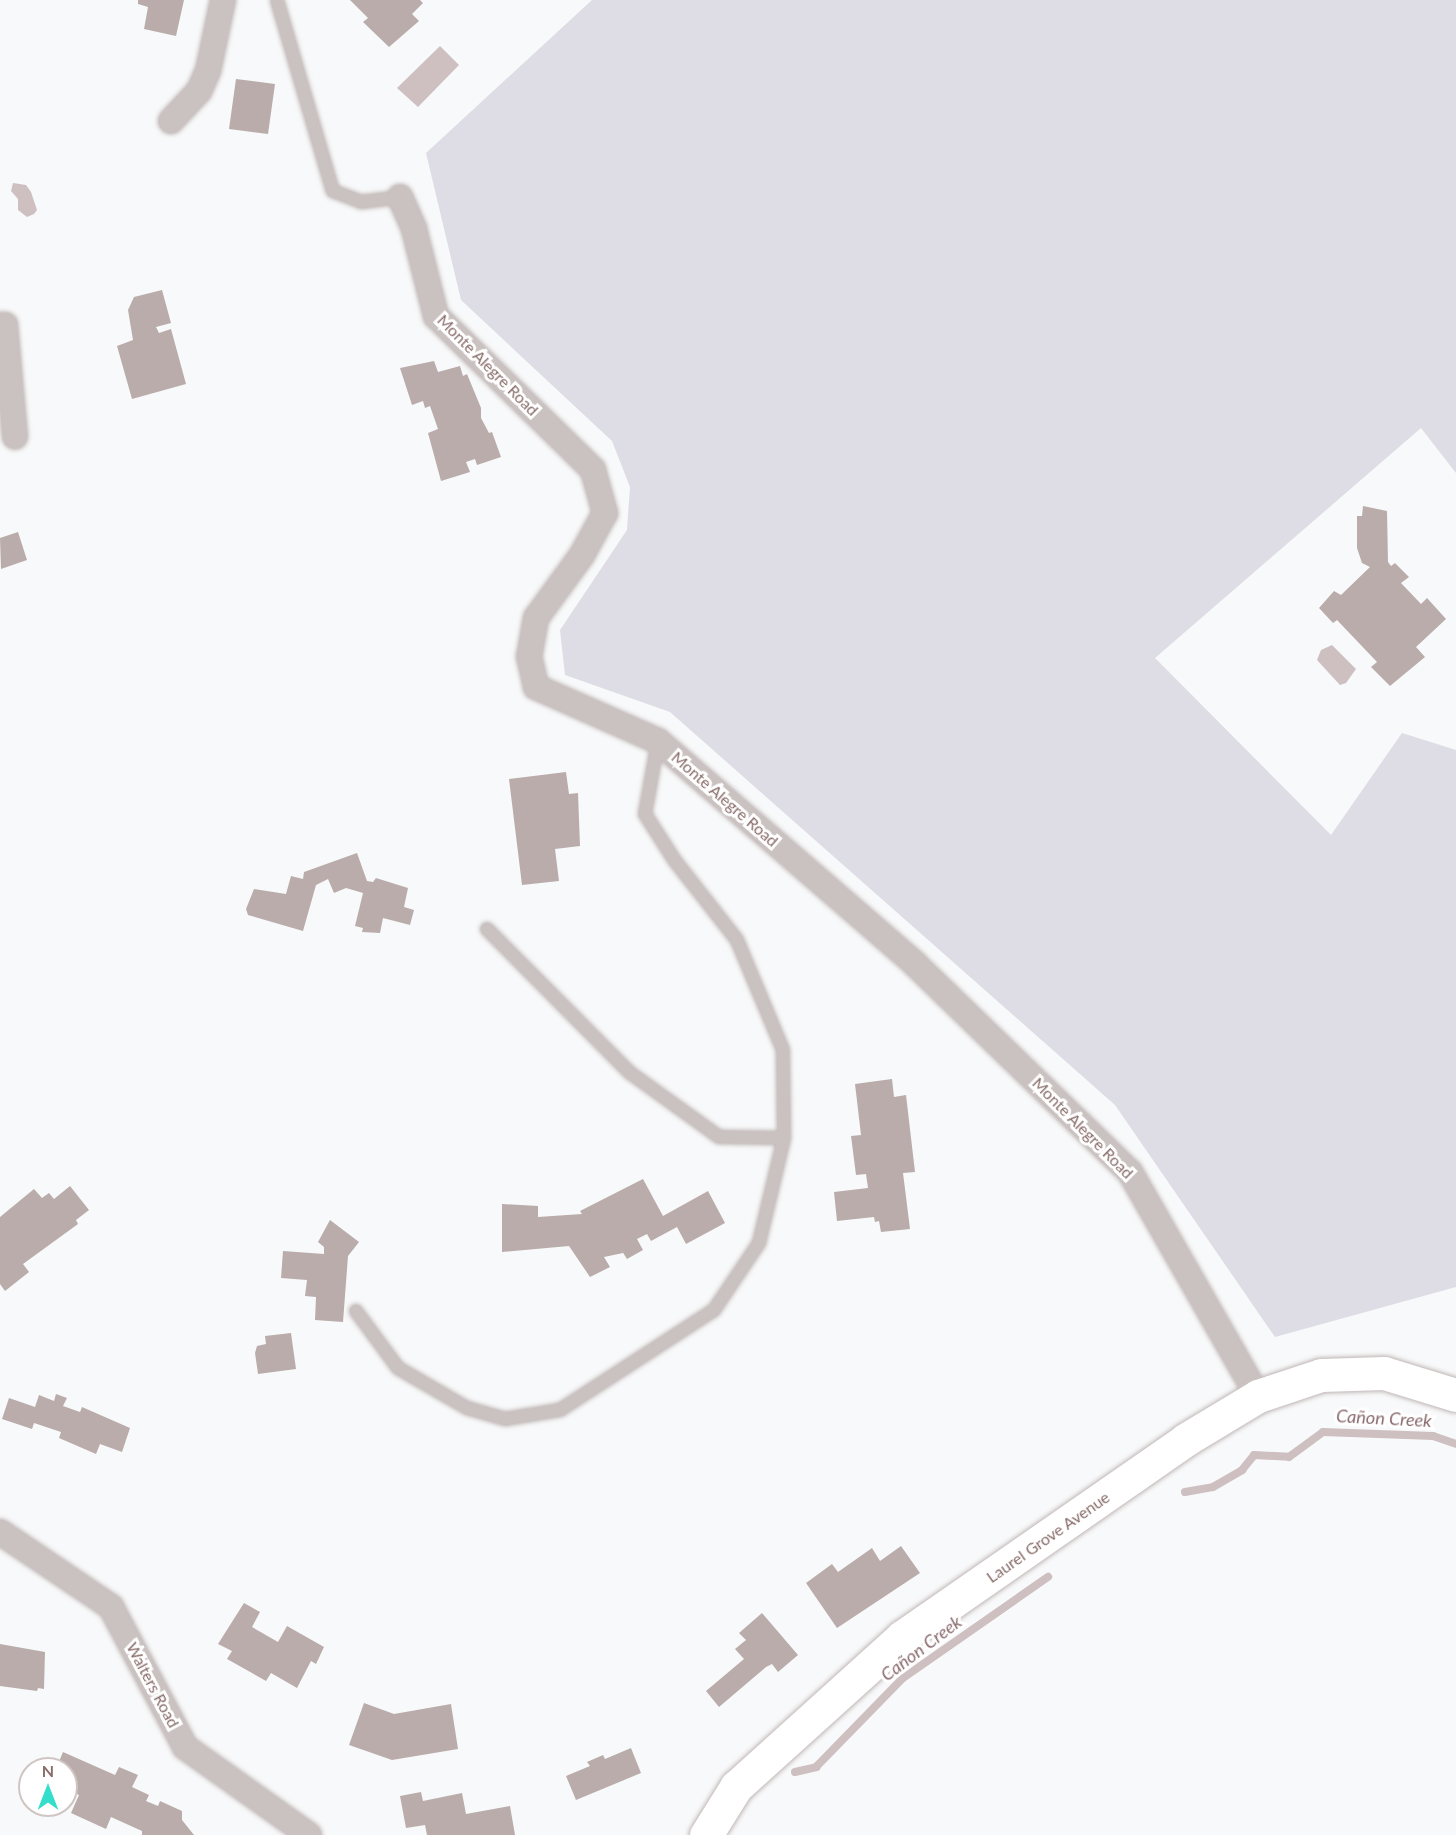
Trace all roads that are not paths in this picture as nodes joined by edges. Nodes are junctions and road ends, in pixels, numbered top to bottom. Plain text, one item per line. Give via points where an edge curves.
1 (223, 0) edge
2 (277, 0) edge
3 (171, 121) dead end
4 (400, 197) joint
5 (0, 326) edge
6 (15, 437) dead end
7 (658, 741) junction
8 (487, 929) dead end
9 (784, 1138) junction
10 (356, 1311) dead end
11 (1456, 1395) edge
12 (1258, 1396) junction
13 (0, 1532) edge
14 (309, 1835) edge
15 (706, 1835) edge

1 - 3 street via 208,71 199,91
2 - 4 lane via 333,191 362,202
4 - 7 street, Monte Alegre Road via 414,229 436,315 593,470 605,513 582,555 536,618 529,656 536,687
5 - 6 street via 4,325
7 - 9 lane via 645,814 675,861 736,940 783,1050
7 - 12 street, Monte Alegre Road via 915,964 1131,1172
8 - 9 lane via 628,1072 719,1137
9 - 10 lane via 759,1243 714,1310 560,1410 505,1419 467,1408 398,1368
11 - 12 street, Laurel Grove Avenue via 1384,1373 1321,1375
12 - 15 street, Laurel Grove Avenue via 1185,1440 902,1637 736,1787
13 - 14 street, Walters Road via 111,1607 185,1747

